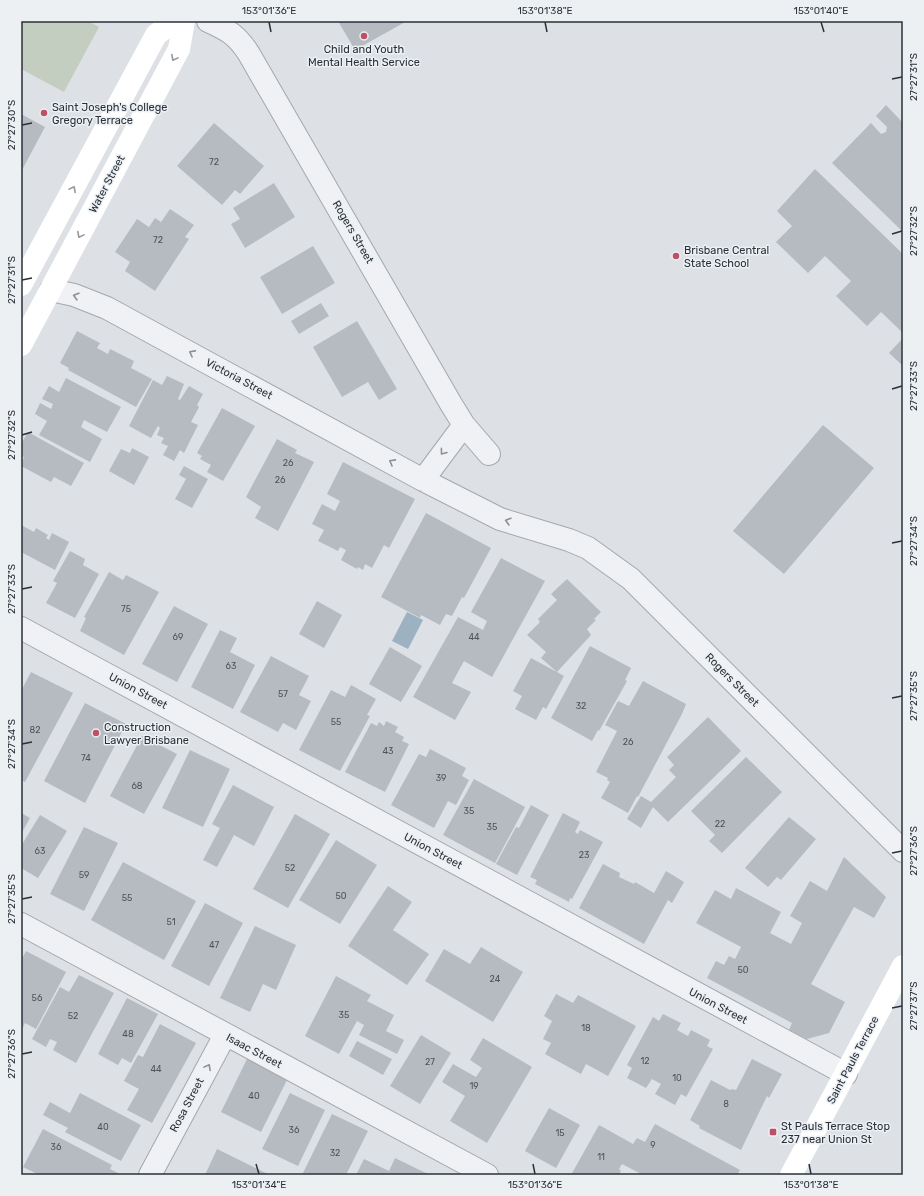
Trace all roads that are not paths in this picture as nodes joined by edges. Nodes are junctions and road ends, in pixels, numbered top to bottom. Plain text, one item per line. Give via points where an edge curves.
1 (174, 21) edge
2 (184, 21) edge
3 (208, 21) edge
4 (27, 257) edge
5 (21, 285) edge
6 (51, 290) junction
7 (21, 345) edge
8 (464, 424) junction
9 (489, 454) dead end
10 (423, 480) junction
11 (545, 532) joint
12 (21, 628) edge
13 (903, 851) edge
14 (21, 924) edge
15 (903, 966) edge
16 (224, 1035) junction
17 (846, 1074) junction
18 (150, 1175) edge
19 (487, 1175) edge
20 (791, 1175) edge

4 -> 1 main road via 156,35
2 -> 6 main road, Water Street via 179,49
3 - 8 street, Rogers Street via 228,30 239,39 249,54
4 - 5 main road
6 - 7 main road, Water Street
10 -> 6 street, Victoria Street via 107,308 74,295
8 - 9 street, Rogers Street
8 -> 10 street
11 -> 10 street, Victoria Street via 500,519
11 - 13 street, Rogers Street via 588,548 631,580
12 - 17 street, Union Street
14 - 16 street, Isaac Street
15 - 17 main road, Saint Pauls Terrace
18 -> 16 street, Rosa Street
16 - 19 street, Isaac Street
17 - 20 main road, Saint Pauls Terrace

